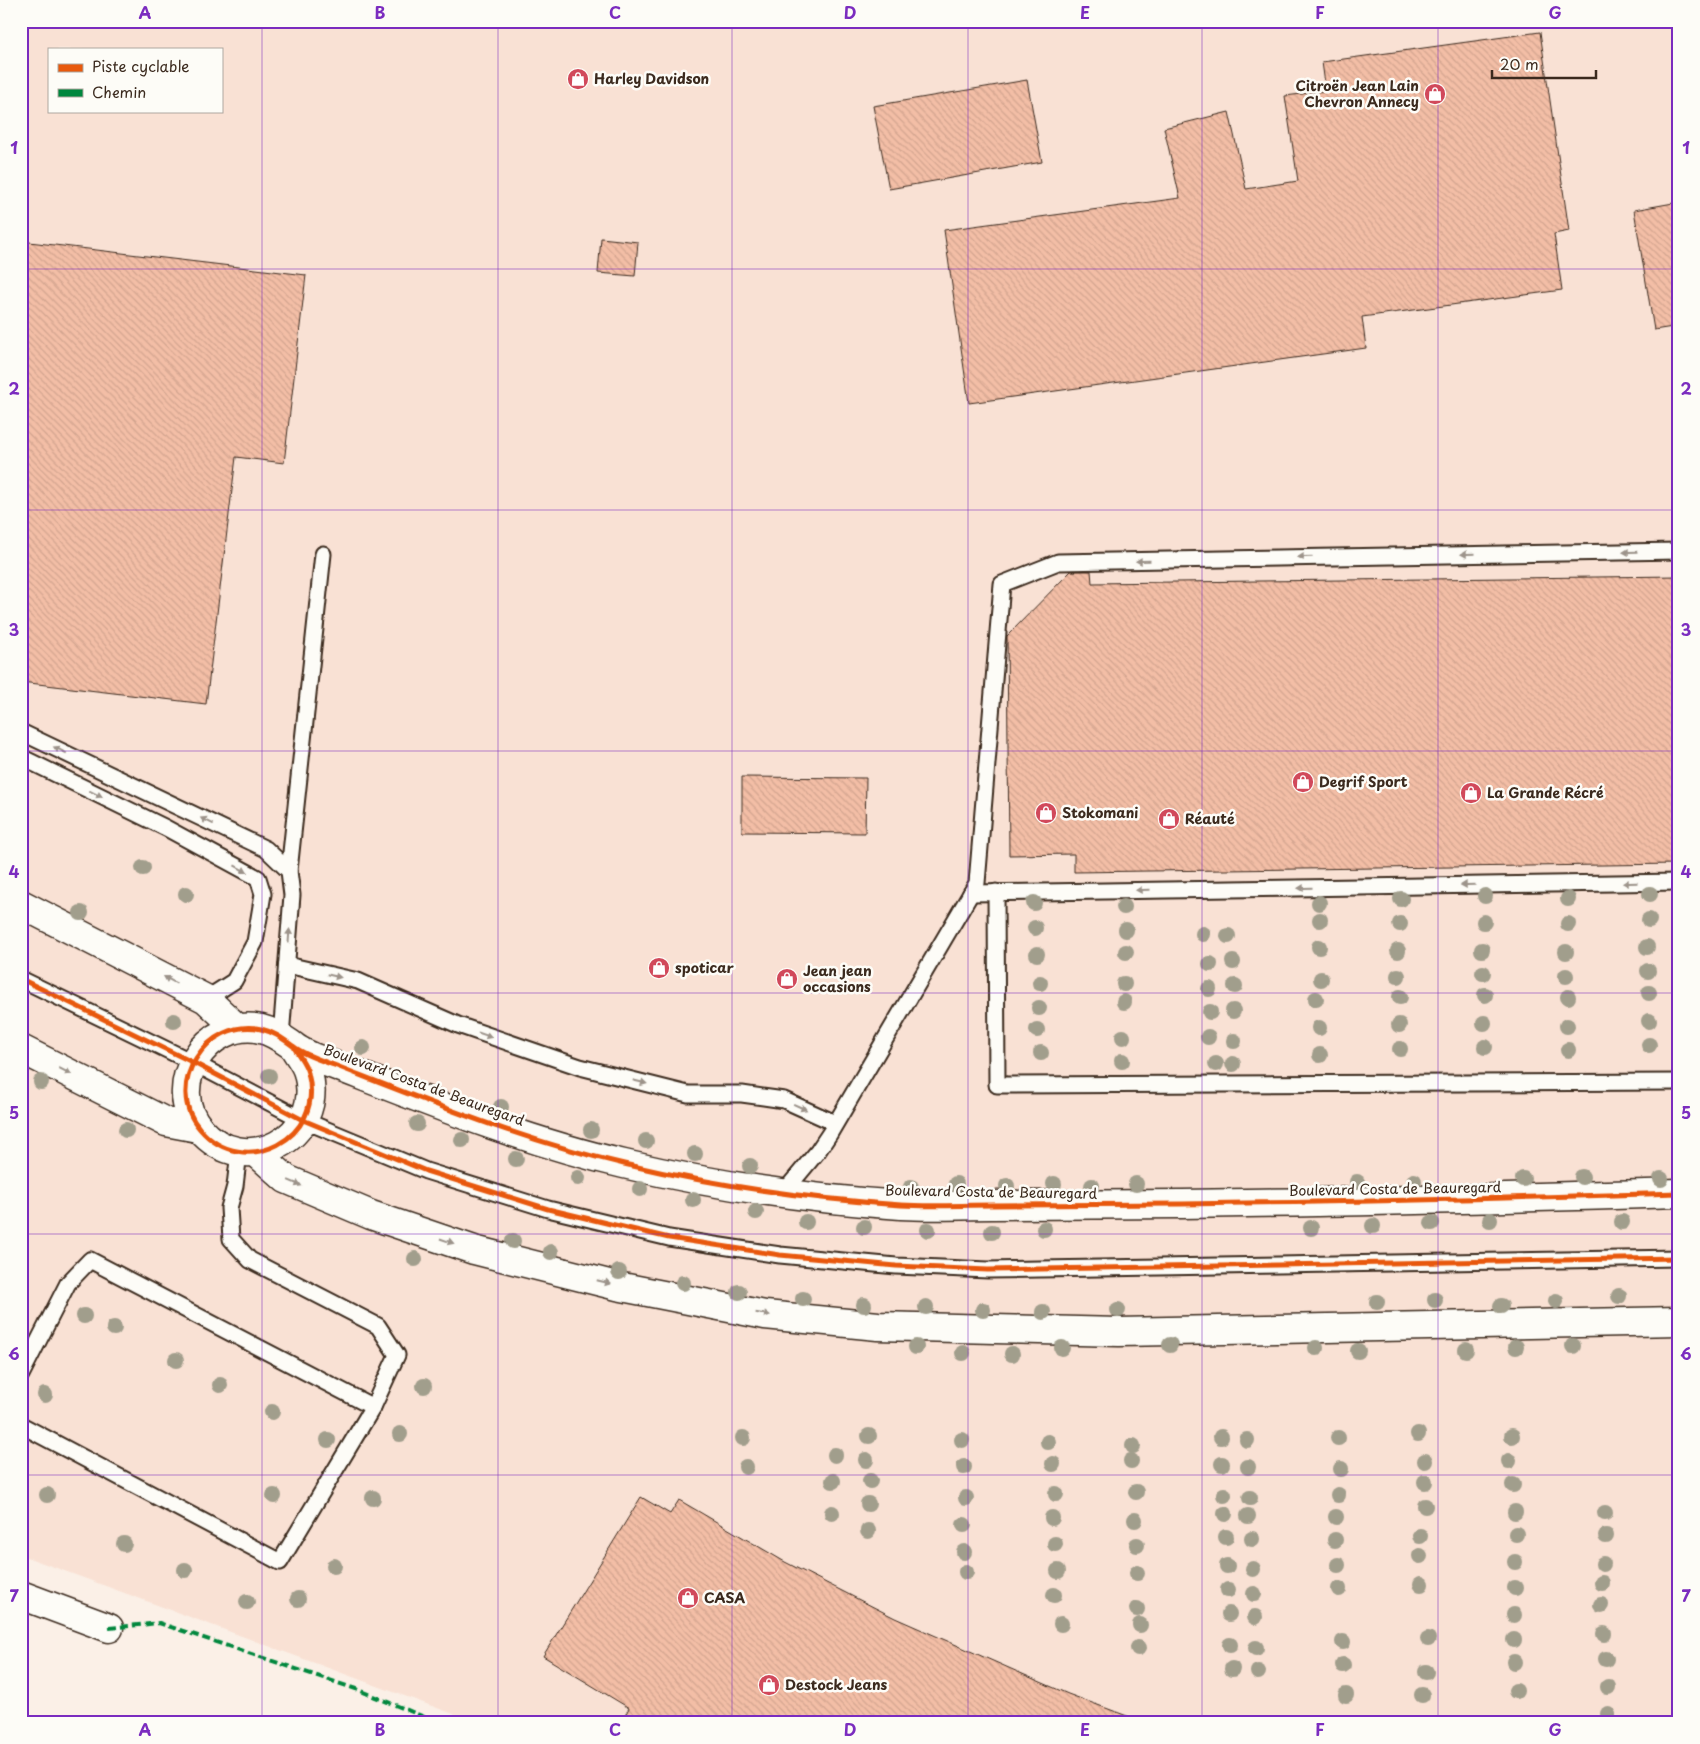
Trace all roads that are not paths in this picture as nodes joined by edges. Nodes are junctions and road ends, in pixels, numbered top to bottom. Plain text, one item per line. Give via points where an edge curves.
1 (1679, 551) edge
2 (323, 554) dead end
3 (21, 732) edge
4 (21, 757) edge
5 (288, 871) junction
6 (1679, 882) edge
7 (971, 892) junction
8 (996, 892) junction
9 (21, 904) edge
10 (287, 965) junction
11 (21, 979) edge
12 (206, 999) junction
13 (237, 1028) junction
14 (288, 1043) junction
15 (21, 1049) edge
16 (192, 1062) junction
17 (1679, 1082) edge
18 (303, 1120) junction
19 (835, 1123) junction
20 (198, 1128) junction
21 (248, 1152) junction
22 (784, 1192) junction
23 (1679, 1193) edge
24 (1679, 1258) edge
25 (1679, 1321) edge
26 (21, 1375) edge
27 (373, 1407) junction
28 (21, 1425) edge
29 (21, 1595) edge
30 (109, 1628) dead end

1 -> 7 lane via 1058,562 1002,584 977,883
2 - 5 lane
5 -> 3 lane via 266,849
4 -> 12 lane via 166,828 258,878 264,894 254,942 234,981
10 -> 5 lane via 292,895
6 -> 8 lane
7 - 8 lane
7 - 19 lane
8 - 17 lane via 997,1085
12 -> 9 street
10 - 14 lane
10 -> 19 lane via 358,981 458,1026 580,1067 688,1094 742,1094 784,1100
11 - 16 lane
12 - 13 street
13 - 14 street, Boulevard Costa de Beauregard via 260,1028
13 - 16 street, Boulevard Costa de Beauregard via 211,1040
14 - 18 street, Boulevard Costa de Beauregard via 308,1071 311,1096
14 - 22 street, Boulevard Costa de Beauregard via 505,1129 623,1164
15 -> 20 street via 166,1122
16 - 18 lane
16 - 20 street, Boulevard Costa de Beauregard via 186,1096
18 - 21 street, Boulevard Costa de Beauregard via 292,1135 276,1147
18 - 24 lane via 426,1171 548,1209 668,1238 780,1255 896,1266 988,1270
19 - 22 lane via 818,1151
20 - 21 street, Boulevard Costa de Beauregard via 216,1144
21 -> 25 street, Boulevard Costa de Beauregard via 286,1179 371,1214 474,1250 618,1286 765,1315 878,1326 1119,1332
21 - 27 lane via 228,1208 231,1239 250,1260 378,1326 396,1355
22 - 23 street, Boulevard Costa de Beauregard via 904,1205 1394,1201
26 - 27 lane via 68,1283 90,1260
27 - 28 lane via 280,1562
29 - 30 street

